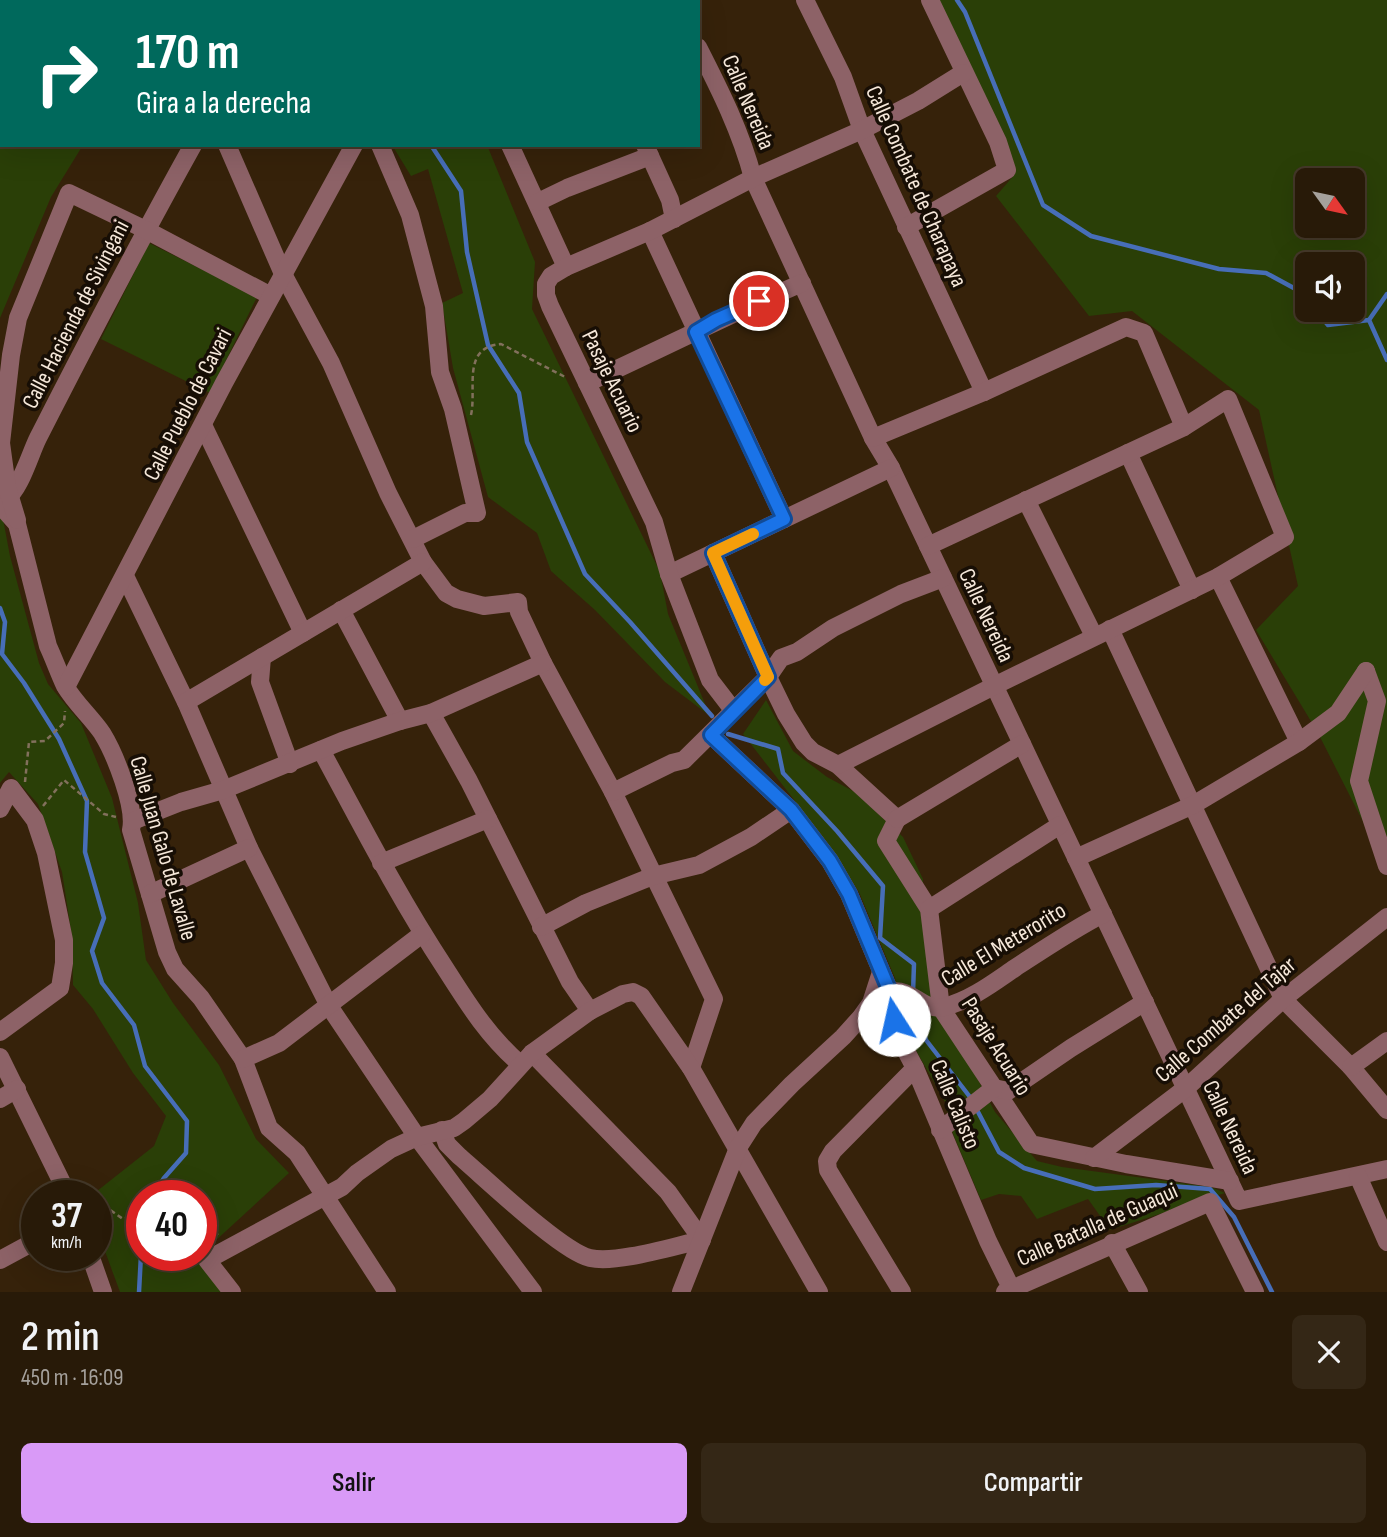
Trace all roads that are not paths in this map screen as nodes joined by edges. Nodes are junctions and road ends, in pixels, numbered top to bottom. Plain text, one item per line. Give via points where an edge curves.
1 (805, 0) edge
2 (930, 0) edge
3 (700, 51) edge
4 (963, 73) junction
5 (862, 130) junction
6 (192, 147) edge
7 (228, 147) edge
8 (353, 147) edge
9 (381, 147) edge
10 (511, 147) edge
11 (647, 151) edge
12 (753, 178) junction
13 (538, 202) junction
14 (674, 219) junction
15 (906, 227) junction
16 (146, 230) junction
17 (650, 231) junction
18 (566, 267) junction
19 (283, 274) junction
20 (802, 283) junction
21 (271, 296) junction
22 (696, 332) junction
23 (587, 383) junction
24 (984, 392) junction
25 (203, 425) junction
26 (1184, 426) junction
27 (873, 438) junction
28 (1128, 453) junction
29 (891, 468) junction
30 (1026, 500) junction
31 (3, 501) edge
32 (784, 519) junction
33 (413, 539) junction
34 (928, 546) junction
35 (713, 553) junction
36 (423, 562) junction
37 (669, 574) junction
38 (125, 576) junction
39 (1218, 577) junction
40 (943, 578) junction
41 (1192, 590) junction
42 (341, 610) junction
43 (303, 633) junction
44 (1102, 633) junction
45 (261, 657) junction
46 (543, 663) junction
47 (768, 677) junction
48 (994, 686) junction
49 (66, 687) junction
50 (186, 702) junction
51 (733, 710) junction
52 (431, 713) junction
53 (400, 721) junction
54 (711, 735) junction
55 (1299, 743) junction
56 (1022, 744) junction
57 (321, 750) junction
58 (290, 764) junction
59 (838, 765) junction
60 (223, 790) junction
61 (613, 792) junction
62 (1193, 805) junction
63 (0, 809) edge
64 (791, 810) junction
65 (488, 819) junction
66 (897, 819) junction
67 (133, 821) junction
68 (1060, 825) junction
69 (249, 848) junction
70 (1076, 858) junction
71 (381, 863) junction
72 (1387, 866) edge
73 (653, 876) junction
74 (150, 894) junction
75 (929, 909) junction
76 (1103, 914) junction
77 (1387, 917) edge
78 (541, 927) junction
79 (422, 934) junction
80 (881, 972) junction
81 (890, 992) junction
82 (1283, 999) junction
83 (1145, 1002) junction
84 (329, 1006) junction
85 (941, 1008) junction
86 (590, 1011) junction
87 (0, 1032) edge
88 (1387, 1041) edge
89 (0, 1057) edge
90 (526, 1058) junction
91 (243, 1059) junction
92 (1351, 1067) junction
93 (691, 1068) junction
94 (915, 1068) junction
95 (994, 1088) junction
96 (1186, 1088) junction
97 (17, 1089) junction
98 (0, 1099) edge
99 (1387, 1110) edge
100 (442, 1130) junction
101 (940, 1130) junction
102 (416, 1137) junction
103 (738, 1148) junction
104 (1094, 1158) junction
105 (1387, 1169) edge
106 (1358, 1176) junction
107 (61, 1180) edge
108 (1230, 1181) junction
109 (323, 1196) junction
110 (702, 1240) junction
111 (1387, 1242) edge
112 (1112, 1243) junction
113 (21, 1249) edge
114 (0, 1260) edge
115 (96, 1271) edge
116 (1010, 1291) edge
117 (103, 1292) edge
118 (232, 1292) edge
119 (387, 1292) edge
120 (533, 1292) edge
121 (681, 1292) edge
122 (819, 1292) edge
123 (902, 1292) edge
124 (1139, 1292) edge
125 (1255, 1292) edge

1 - 5 street, Calle Combate de Charapaya via 844,77
2 - 4 street
3 - 12 street, Calle Nereida via 745,148
4 - 5 street, Pasaje Acuario
4 - 15 street via 999,142 1007,170
5 - 12 street, Pasaje Acuario
5 - 15 street, Calle Combate de Charapaya
6 - 16 street, Calle Hacienda de Sivingani
7 - 19 street
8 - 19 street, Calle Pueblo de Cavari
9 - 33 street via 410,215 434,306 440,372 477,513 465,513
10 - 13 street
11 - 13 street
11 - 14 street
12 - 14 street, Pasaje Acuario
12 - 20 street, Calle Nereida
13 - 18 street
14 - 17 street, Pasaje Acuario
15 - 24 street, Calle Combate de Charapaya
16 - 21 street
16 - 31 street, Calle Hacienda de Sivingani
16 - 31 street, Calle Juan Galo de Lavalle via 69,193 18,318 10,355 1,443
17 - 18 street, Pasaje Acuario
17 - 22 street
18 - 23 street, Pasaje Acuario via 551,276 546,295
19 - 21 street, Calle Pueblo de Cavari
19 - 33 street via 331,363
20 - 22 street
20 - 27 street, Calle Nereida
21 - 25 street, Calle Pueblo de Cavari
22 - 23 street
22 - 32 street
23 - 37 street, Pasaje Acuario via 654,522
24 - 26 street via 1126,327 1144,333
24 - 27 street
25 - 38 street, Calle Pueblo de Cavari
25 - 43 street
26 - 28 street
26 - 39 street via 1228,399 1285,537
27 - 29 street, Calle Nereida
28 - 30 street
28 - 41 street
29 - 32 street
29 - 34 street, Calle Nereida
30 - 34 street
30 - 44 street
31 - 49 street, Calle Juan Galo de Lavalle via 17,524 48,646
32 - 35 street
33 - 36 street
34 - 40 street, Calle Nereida
35 - 37 street
35 - 47 street
36 - 42 street
36 - 46 street via 446,593 457,599 484,606 518,601
37 - 51 street, Pasaje Acuario via 710,680
38 - 49 street, Calle Pueblo de Cavari
38 - 50 street
39 - 41 street
39 - 55 street
40 - 47 street via 833,628 781,658
40 - 48 street, Calle Nereida
41 - 44 street
42 - 43 street
42 - 53 street
43 - 45 street
44 - 48 street
44 - 62 street
45 - 50 street
45 - 58 street via 260,682
46 - 52 street
46 - 61 street
47 - 51 street
47 - 59 street via 804,743
48 - 56 street, Calle Nereida
48 - 59 street
49 - 67 street, Calle Juan Galo de Lavalle via 103,736
50 - 60 street
51 - 54 street
52 - 53 street
52 - 65 street
53 - 57 street
54 - 61 street via 684,761
54 - 64 street, Calle Calisto
55 - 62 street
55 - 72 street via 1338,713 1366,671 1377,701 1359,781
56 - 66 street
56 - 68 street, Calle Nereida
57 - 58 street
57 - 71 street
58 - 60 street
59 - 66 street
60 - 67 street
60 - 69 street
61 - 73 street
62 - 70 street
62 - 82 street
63 - 87 street via 11,788 30,813 46,853 64,940 60,988
64 - 73 street via 699,865
64 - 80 street, Calle Calisto via 849,894
65 - 71 street
65 - 78 street
66 - 75 street, Pasaje Acuario via 886,841
67 - 74 street, Calle Juan Galo de Lavalle via 131,830
68 - 70 street, Calle Nereida
68 - 75 street
69 - 74 street
69 - 84 street
70 - 76 street, Calle Nereida
71 - 79 street
73 - 78 street
73 - 93 street via 714,999
74 - 91 street, Calle Juan Galo de Lavalle via 175,968
75 - 85 street, Pasaje Acuario
76 - 83 street, Calle Nereida
76 - 85 street, Calle El Meterorito via 966,1000
77 - 82 street, Calle Combate del Tajar
78 - 86 street
79 - 84 street
79 - 90 street via 487,1032
80 - 81 street, Calle Calisto
80 - 103 street via 861,1017 754,1123
81 - 85 street, Calle El Meterorito via 908,993 928,1007
81 - 94 street, Calle Calisto via 898,1036
82 - 92 street
82 - 96 street, Calle Combate del Tajar
83 - 95 street via 1018,1086 1008,1091
83 - 96 street, Calle Nereida
84 - 91 street via 279,1043
84 - 102 street
85 - 95 street, Pasaje Acuario
86 - 90 street
86 - 93 street via 622,994 641,996
88 - 92 street
89 - 97 street
90 - 100 street via 490,1099 454,1128
90 - 110 street via 668,1192
91 - 109 street, Calle Juan Galo de Lavalle via 270,1128 297,1153
92 - 99 street
93 - 103 street
94 - 101 street, Calle Calisto
94 - 123 street via 827,1161 828,1170
95 - 101 street
95 - 104 street, Pasaje Acuario via 1031,1144
96 - 104 street, Calle Combate del Tajar
96 - 108 street, Calle Nereida
97 - 98 street
97 - 107 street
100 - 102 street
100 - 110 street via 459,1156 558,1240 588,1258 635,1255
101 - 116 street, Calle Calisto
102 - 109 street
102 - 120 street
103 - 110 street
103 - 122 street
104 - 108 street, Pasaje Acuario
105 - 106 street
106 - 108 street, Calle Nereida via 1239,1201
106 - 111 street
109 - 118 street via 207,1260
109 - 119 street, Calle Juan Galo de Lavalle
110 - 121 street
112 - 116 street, Calle Batalla de Guaqui
112 - 124 street
112 - 125 street, Calle Batalla de Guaqui via 1210,1202
113 - 114 street
115 - 117 street

